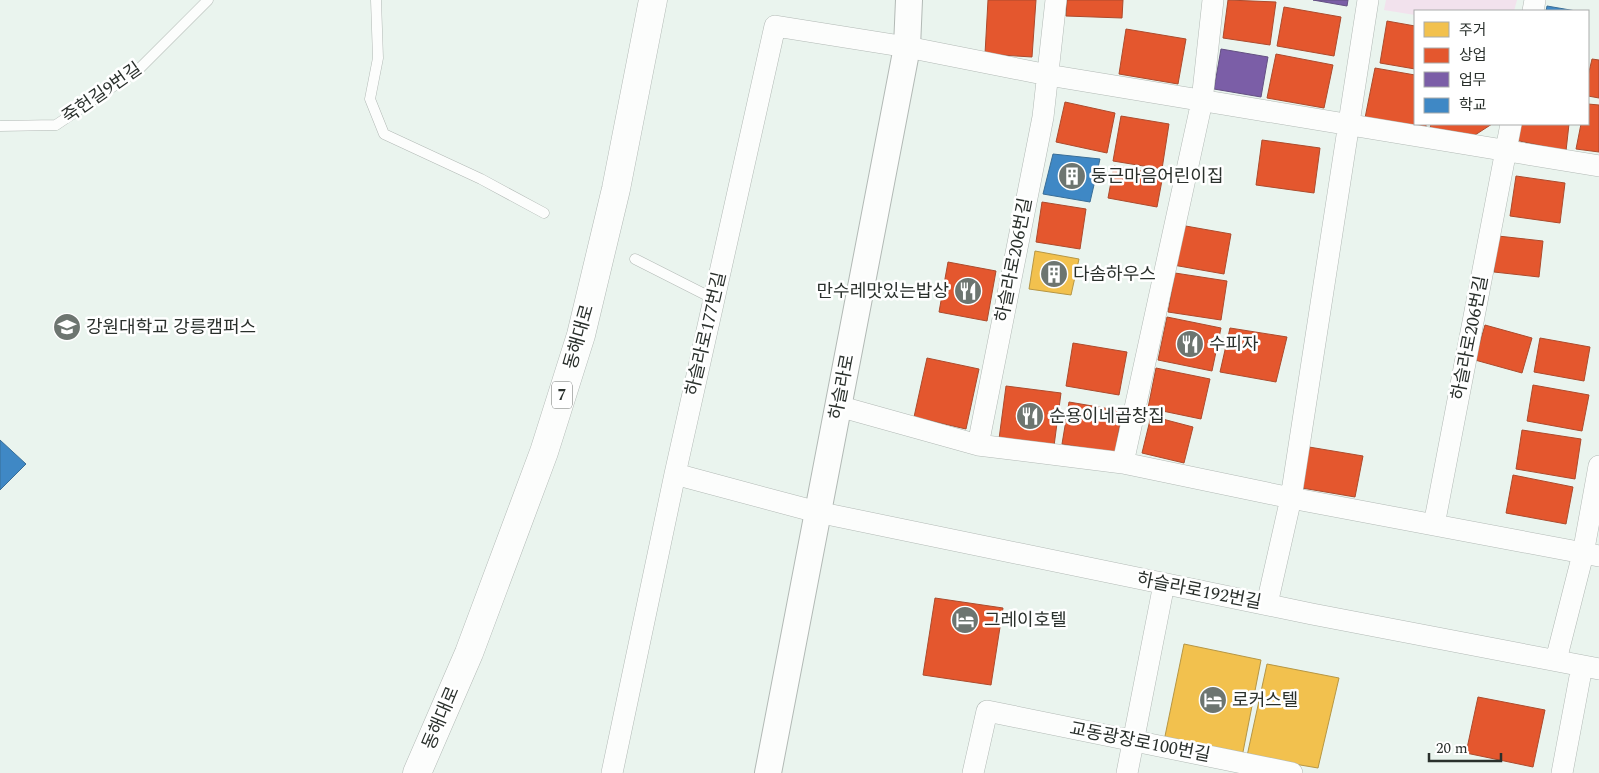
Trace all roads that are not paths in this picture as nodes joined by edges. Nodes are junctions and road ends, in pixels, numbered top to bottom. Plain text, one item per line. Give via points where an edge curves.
1 (208, 0) edge
2 (376, 0) edge
3 (653, 0) edge
4 (910, 0) edge
5 (1056, 0) edge
6 (1213, 0) edge
7 (1368, 0) edge
8 (907, 47) junction
9 (1048, 75) junction
10 (1202, 101) junction
11 (1348, 125) junction
12 (1511, 125) edge
13 (0, 126) edge
14 (1506, 151) junction
15 (1599, 166) edge
16 (544, 213) dead end
17 (635, 259) dead end
18 (714, 299) junction
19 (838, 406) junction
20 (978, 445) junction
21 (1123, 463) junction
22 (1599, 466) edge
23 (675, 474) junction
24 (1292, 498) junction
25 (816, 512) junction
26 (1434, 525) junction
27 (1591, 555) edge
28 (1164, 584) junction
29 (1268, 604) junction
30 (1556, 660) junction
31 (1590, 667) edge
32 (1134, 740) junction
33 (417, 773) edge
34 (612, 773) edge
35 (768, 773) edge
36 (973, 773) edge
37 (1127, 773) edge
38 (1292, 773) edge
39 (1562, 773) edge

1 - 13 lane, 죽헌길9번길 via 139,69 56,124
2 - 16 lane via 378,58 370,99 384,134 481,179
3 - 33 main road, 동해대로 / 7 via 616,189 581,335 544,452 469,653
4 - 8 street, 하슬라로
5 - 9 street, 하슬라로206번길
6 - 10 street
7 - 11 street
8 - 9 street
8 - 18 street, 하슬라로177번길 via 775,26
8 - 19 street, 하슬라로
9 - 10 street
9 - 20 street, 하슬라로206번길 via 1043,117
10 - 11 street
10 - 21 street
11 - 14 street
11 - 24 street
12 - 14 street, 하슬라로206번길
14 - 15 street
14 - 26 street, 하슬라로206번길
17 - 18 lane
18 - 23 street, 하슬라로177번길
19 - 20 street
19 - 25 street, 하슬라로
20 - 21 street
21 - 24 street
22 - 27 street
23 - 25 street, 하슬라로192번길
23 - 34 street, 하슬라로177번길
24 - 26 street
24 - 29 street
25 - 28 street, 하슬라로192번길
25 - 35 street, 하슬라로
26 - 27 street
27 - 30 street
28 - 29 street, 하슬라로192번길
28 - 32 street
29 - 30 street, 하슬라로192번길
30 - 31 street, 하슬라로192번길
31 - 39 street, 하슬라로192번길
32 - 36 street, 교동광장로100번길 via 987,711
32 - 37 street
32 - 38 street, 교동광장로100번길

